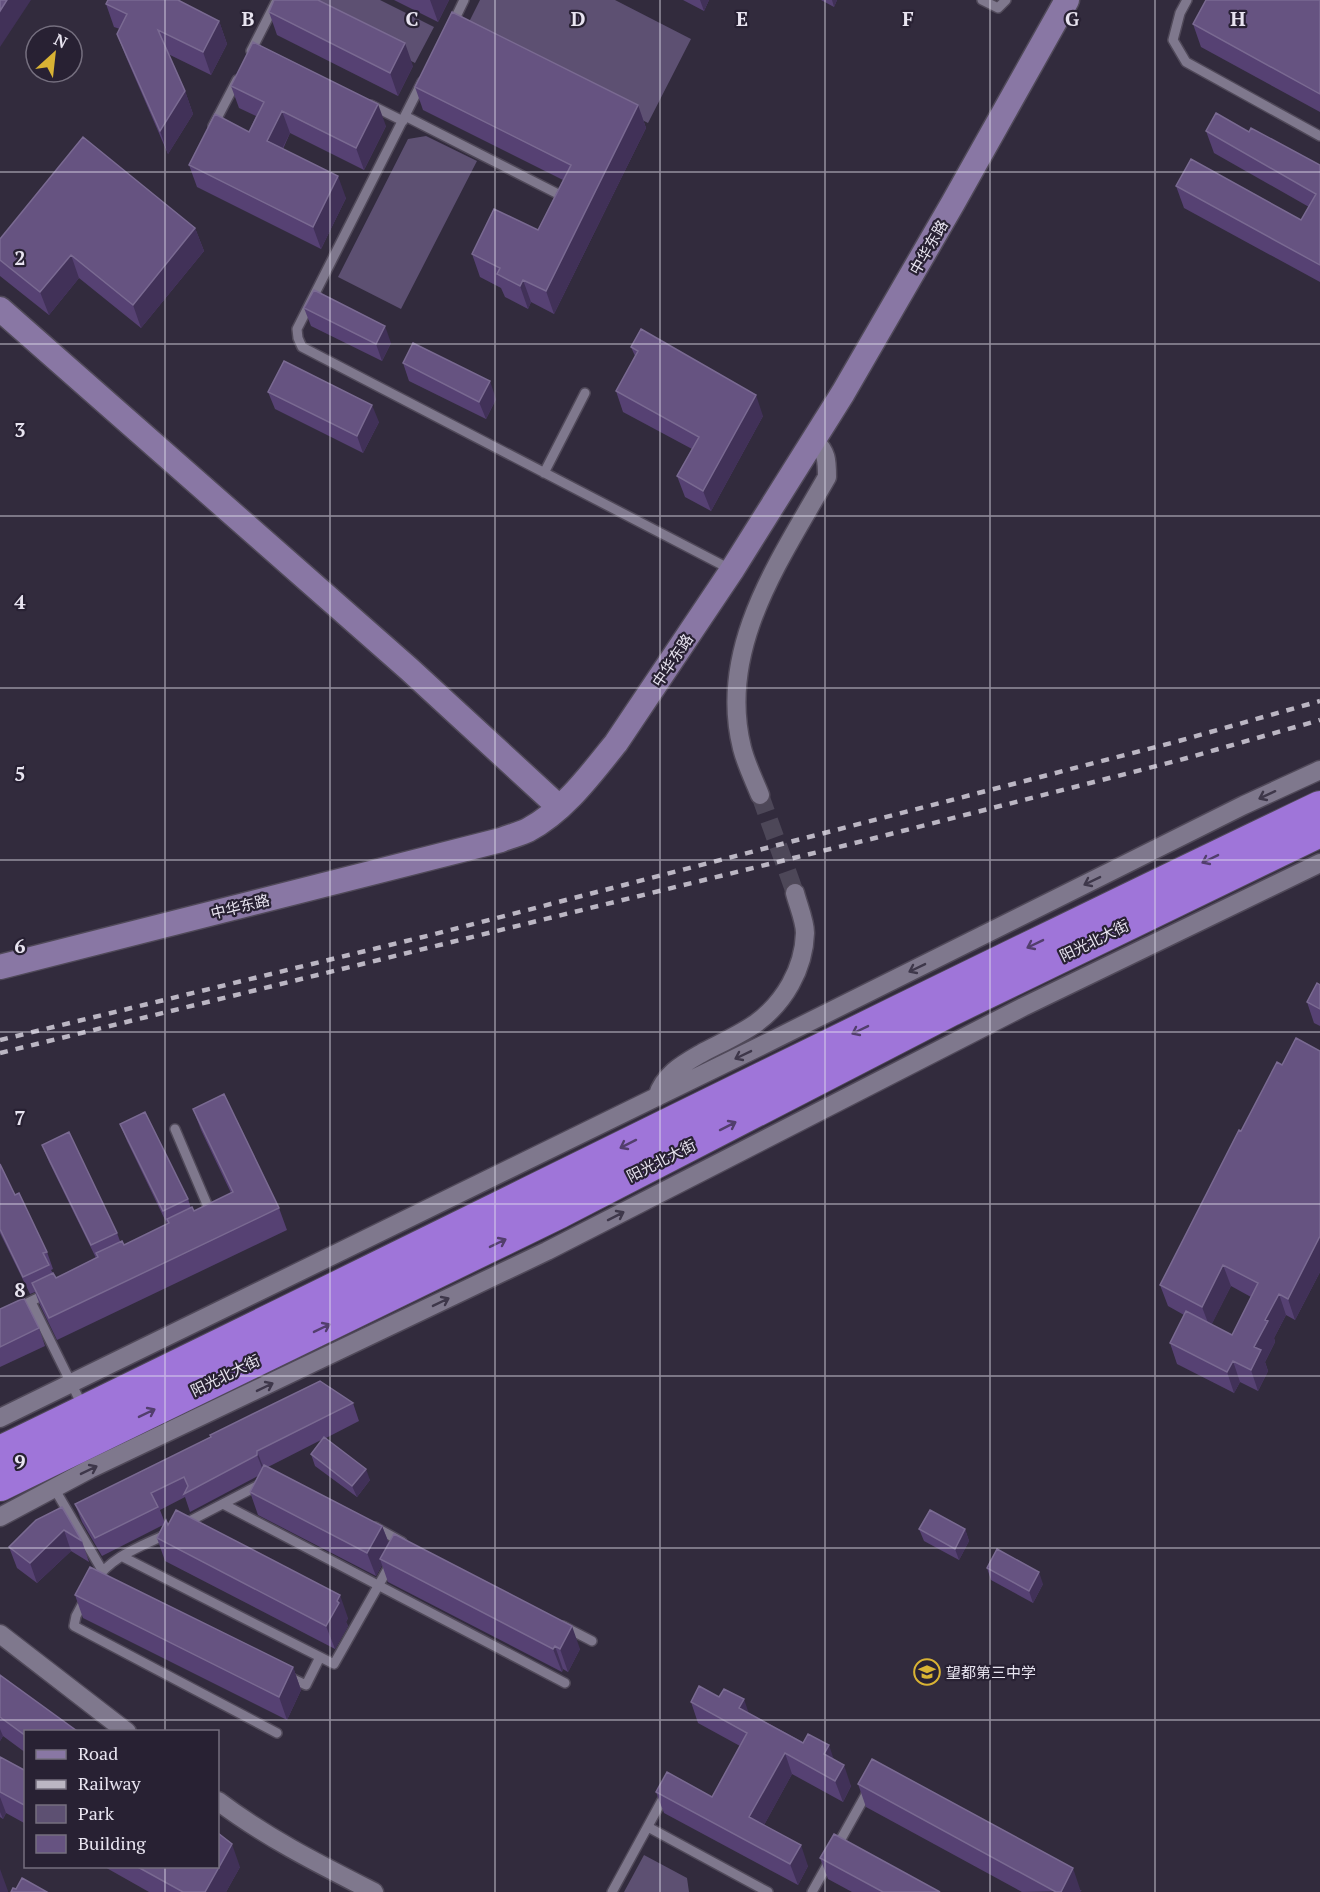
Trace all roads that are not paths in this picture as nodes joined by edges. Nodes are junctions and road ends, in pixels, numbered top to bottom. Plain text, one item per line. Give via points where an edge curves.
1 (277, 0) edge
2 (464, 0) edge
3 (982, 0) edge
4 (1006, 0) edge
5 (1187, 0) edge
6 (1061, 2) edge
7 (448, 32) edge
8 (254, 45) junction
9 (265, 51) edge
10 (249, 56) edge
11 (244, 66) edge
12 (427, 74) edge
13 (360, 99) edge
14 (404, 118) junction
15 (1320, 135) edge
16 (207, 140) edge
17 (562, 196) edge
18 (0, 309) edge
19 (585, 393) dead end
20 (814, 440) junction
21 (544, 473) junction
22 (732, 570) junction
23 (1320, 770) edge
24 (760, 795) tunnel mouth
25 (559, 807) junction
26 (1320, 807) edge
27 (1320, 831) edge
28 (1320, 863) edge
29 (795, 893) tunnel mouth
30 (0, 967) edge
31 (658, 1096) junction
32 (175, 1129) dead end
33 (658, 1129) junction
34 (198, 1222) edge
35 (52, 1292) edge
36 (31, 1302) junction
37 (0, 1316) edge
38 (71, 1383) junction
39 (85, 1410) junction
40 (0, 1418) edge
41 (0, 1452) edge
42 (269, 1481) edge
43 (0, 1485) edge
44 (54, 1488) junction
45 (223, 1504) junction
46 (0, 1517) edge
47 (364, 1522) edge
48 (414, 1548) edge
49 (398, 1551) junction
50 (123, 1557) junction
51 (102, 1570) junction
52 (96, 1580) junction
53 (107, 1585) edge
54 (379, 1585) junction
55 (550, 1619) edge
56 (0, 1634) edge
57 (592, 1641) dead end
58 (320, 1657) junction
59 (275, 1670) edge
60 (565, 1683) dead end
61 (126, 1730) edge
62 (277, 1733) dead end
63 (873, 1781) edge
64 (672, 1783) edge
65 (219, 1802) edge
66 (648, 1827) junction
67 (374, 1892) edge
68 (612, 1892) edge
69 (768, 1892) edge
70 (812, 1892) edge

1 - 8 lane
2 - 7 lane
3 - 4 lane via 998,8
5 - 15 lane via 1173,39 1186,62
6 - 20 street, 中华东路 via 895,305
8 - 9 lane
8 - 10 lane
11 - 16 lane
12 - 14 lane
13 - 14 lane
14 - 17 lane
14 - 21 lane via 297,329 298,338 302,347
18 - 25 street via 409,669
19 - 21 lane
20 - 22 street, 中华东路
20 - 24 street via 828,458 827,477 761,593 741,659 736,698 738,726 742,750
21 - 22 lane
22 - 25 street, 中华东路 via 616,743
23 -> 31 street
25 - 30 street, 中华东路 via 527,830 501,840
26 -> 33 highway, 阳光北大街
43 -> 27 highway, 阳光北大街 via 560,1212 961,1005
44 -> 28 street via 557,1246 1023,1007
29 - 31 street via 805,931 796,974 785,994 756,1023 681,1065 668,1077
31 - 33 street
31 - 38 street
32 - 34 lane via 209,1209 209,1217
33 -> 39 highway, 阳光北大街
35 - 36 lane
36 - 37 lane
36 - 38 lane
38 - 39 lane
38 - 40 street
39 - 41 highway, 阳光北大街
42 - 45 lane
44 - 46 street
44 - 51 lane
45 - 50 lane
45 - 54 lane
47 - 49 lane
48 - 49 lane
49 - 54 lane
50 - 51 lane
50 - 58 lane
51 - 52 lane
52 - 53 lane
52 - 62 lane via 76,1616 75,1626
54 - 58 lane via 334,1664
54 - 60 lane
55 - 57 lane
56 - 61 street
58 - 59 lane via 306,1685
63 - 70 lane
64 - 66 lane
65 - 67 street via 292,1851
66 - 68 lane
66 - 69 lane

